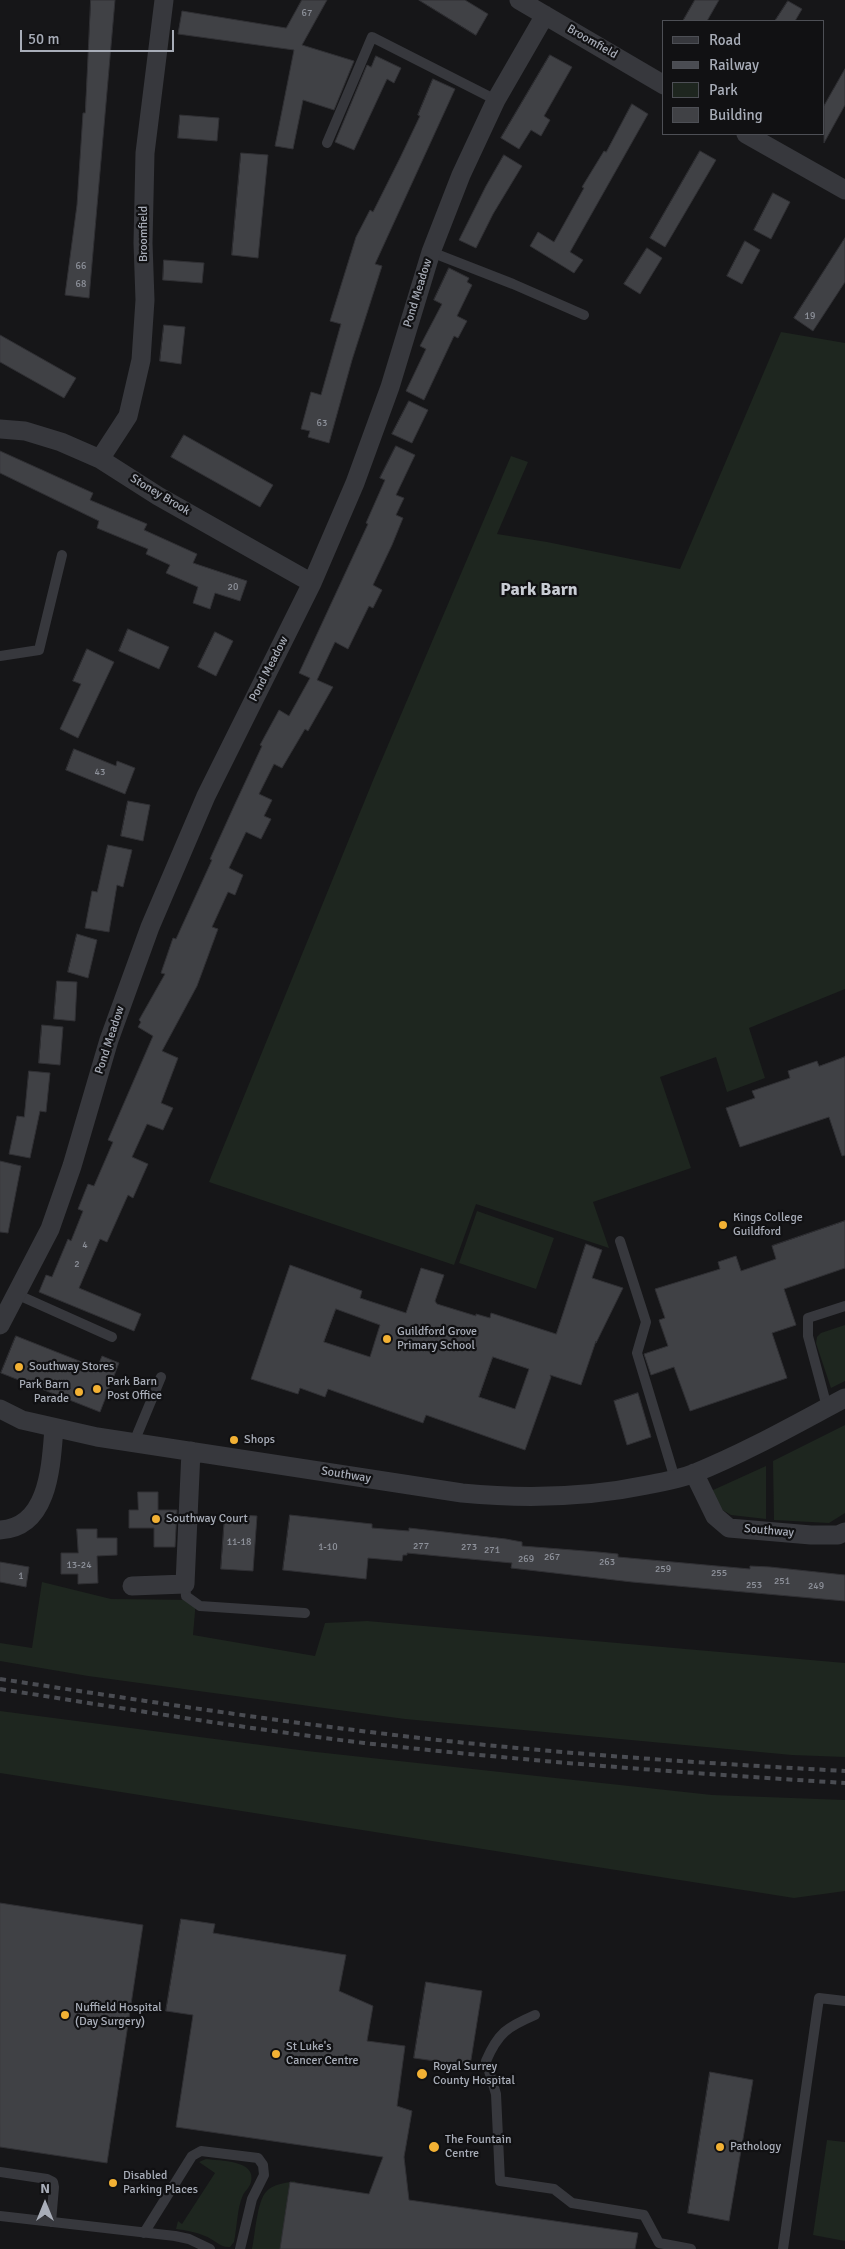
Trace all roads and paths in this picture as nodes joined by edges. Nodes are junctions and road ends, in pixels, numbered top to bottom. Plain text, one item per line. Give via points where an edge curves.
1 (164, 0) edge
2 (519, 0) edge
3 (545, 15) junction
4 (662, 84) edge
5 (496, 100) junction
6 (748, 135) edge
7 (326, 143) dead end
8 (845, 190) edge
9 (431, 252) junction
10 (584, 315) dead end
11 (0, 429) edge
12 (100, 459) junction
13 (62, 555) dead end
14 (312, 583) junction
15 (0, 656) edge
16 (620, 1241) dead end
17 (16, 1294) junction
18 (845, 1306) edge
19 (0, 1324) edge
20 (112, 1337) dead end
21 (161, 1377) dead end
22 (845, 1398) edge
23 (827, 1408) junction
24 (0, 1409) edge
25 (54, 1428) junction
26 (134, 1442) junction
27 (191, 1451) junction
28 (694, 1473) junction
29 (675, 1479) junction
30 (0, 1530) edge
31 (845, 1532) edge
32 (185, 1584) junction
33 (132, 1586) dead end
34 (305, 1613) dead end
35 (845, 2001) edge
36 (534, 2015) dead end
37 (0, 2172) edge
38 (0, 2216) edge
39 (51, 2222) junction
40 (144, 2233) junction
41 (210, 2249) edge
42 (240, 2249) edge
43 (691, 2249) edge
44 (783, 2249) edge

1 - 12 street, Broomfield via 145,153 143,243 146,300 141,360 128,416
2 - 3 street, Broomfield
3 - 4 street, Broomfield
3 - 5 street, Pond Meadow
5 - 7 lane via 372,37
5 - 9 street, Pond Meadow via 461,175
6 - 8 street
9 - 10 lane
9 - 14 street, Pond Meadow via 390,386 358,474
11 - 12 street, Stoney Brook via 61,442
12 - 14 street, Stoney Brook via 158,496
13 - 15 lane via 39,650
14 - 17 street, Pond Meadow via 206,796 150,927 109,1040 50,1229
16 - 29 lane via 646,1322 637,1353
17 - 19 street, Pond Meadow
17 - 20 lane
18 - 23 lane via 808,1318 808,1336
21 - 26 lane
22 - 23 street, Southway
23 - 28 street, Southway
24 - 25 street, Southway via 22,1420
25 - 26 street, Southway
25 - 30 street via 50,1473 34,1515 9,1529
26 - 27 street, Southway
27 - 29 street, Southway via 452,1492 513,1498 592,1495
27 - 32 street
28 - 29 street, Southway
28 - 31 street, Southway via 715,1516 729,1528 812,1535
32 - 33 street
32 - 34 lane via 186,1596 200,1606
35 - 44 lane via 819,1998
36 - 43 lane via 512,2025 494,2043 486,2061 496,2094 500,2181 554,2189 572,2203 644,2215 659,2243
37 - 39 lane via 53,2182
38 - 39 lane
39 - 40 lane
40 - 41 lane via 189,2239
40 - 42 lane via 192,2156 201,2151 258,2158 264,2165 264,2175 252,2199

